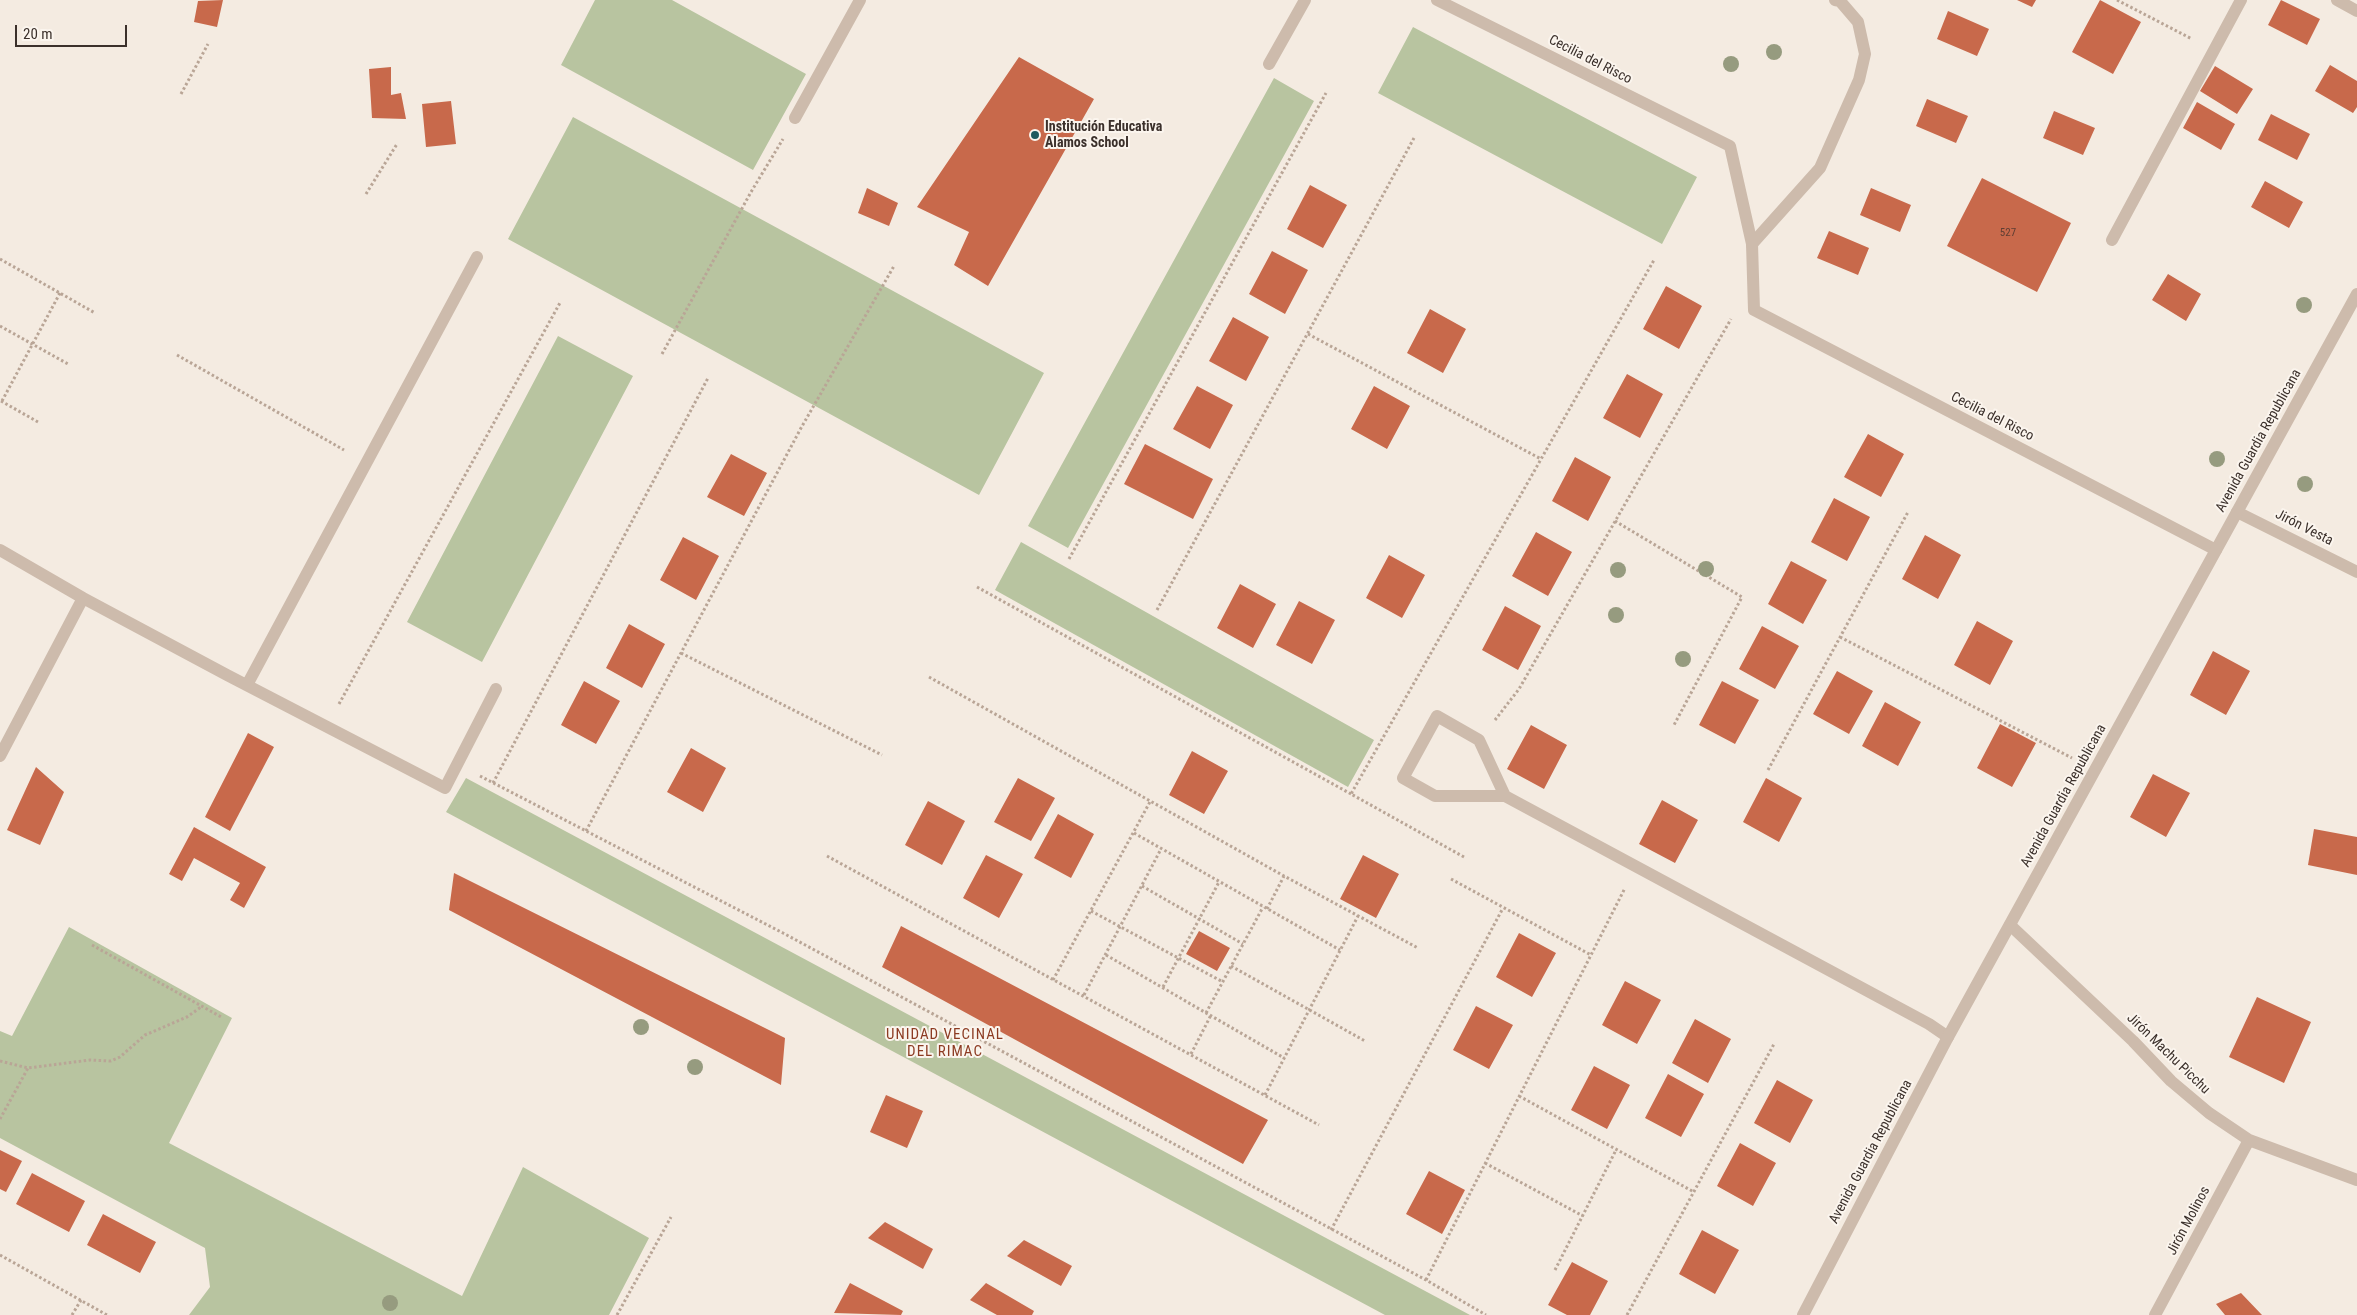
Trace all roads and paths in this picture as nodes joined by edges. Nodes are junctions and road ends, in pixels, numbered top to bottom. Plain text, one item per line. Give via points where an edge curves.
1 (860, 0) edge
2 (1305, 0) edge
3 (1437, 0) edge
4 (1835, 0) edge
5 (2117, 0) edge
6 (2241, 0) edge
7 (2337, 0) edge
8 (2357, 11) edge
9 (208, 44) dead end
10 (2213, 50) junction
11 (1269, 64) dead end
12 (1326, 93) dead end
13 (181, 94) dead end
14 (795, 118) joint
15 (1414, 138) dead end
16 (397, 144) dead end
17 (366, 194) dead end
18 (2112, 240) dead end
19 (1752, 244) junction
20 (477, 257) dead end
21 (0, 259) edge
22 (1654, 260) dead end
23 (894, 266) dead end
24 (60, 293) junction
25 (2357, 294) edge
26 (561, 301) dead end
27 (1735, 311) dead end
28 (95, 313) dead end
29 (0, 326) edge
30 (1308, 334) junction
31 (33, 344) junction
32 (662, 354) dead end
33 (177, 355) dead end
34 (68, 364) dead end
35 (708, 378) dead end
36 (1, 401) edge
37 (38, 422) dead end
38 (1541, 458) junction
39 (366, 462) junction
40 (1908, 512) dead end
41 (2237, 512) junction
42 (1615, 521) junction
43 (0, 550) edge
44 (2216, 550) junction
45 (1070, 559) dead end
46 (2357, 572) edge
47 (977, 587) dead end
48 (83, 598) junction
49 (1157, 610) dead end
50 (1840, 637) junction
51 (681, 653) junction
52 (929, 677) dead end
53 (247, 685) junction
54 (496, 689) dead end
55 (1674, 725) dead end
56 (326, 726) junction
57 (1479, 740) junction
58 (882, 755) dead end
59 (0, 756) edge
60 (457, 764) junction
61 (1768, 770) dead end
62 (2095, 770) junction
63 (493, 783) junction
64 (1351, 794) junction
65 (1505, 796) junction
66 (1151, 800) junction
67 (586, 831) junction
68 (1134, 833) junction
69 (1161, 849) junction
70 (827, 856) dead end
71 (1464, 857) dead end
72 (1636, 866) junction
73 (1284, 876) junction
74 (1451, 879) dead end
75 (1219, 882) junction
76 (1142, 886) junction
77 (1263, 906) junction
78 (1503, 908) junction
79 (1268, 909) junction
80 (1091, 911) junction
81 (1358, 916) junction
82 (1198, 919) junction
83 (2010, 925) junction
84 (1120, 927) junction
85 (1243, 944) junction
86 (92, 945) dead end
87 (1418, 948) dead end
88 (1340, 950) junction
89 (1106, 955) junction
90 (1591, 955) junction
91 (1178, 956) junction
92 (1231, 966) junction
93 (1053, 980) junction
94 (1223, 982) junction
95 (1163, 987) junction
96 (1084, 995) junction
97 (201, 1007) junction
98 (1309, 1010) junction
99 (1206, 1013) junction
100 (1211, 1015) junction
101 (223, 1018) dead end
102 (1948, 1038) junction
103 (1365, 1041) dead end
104 (1774, 1044) dead end
105 (1191, 1054) junction
106 (1284, 1058) junction
107 (0, 1061) edge
108 (28, 1068) junction
109 (1265, 1095) junction
110 (1519, 1096) junction
111 (0, 1119) edge
112 (1320, 1125) dead end
113 (2249, 1140) junction
114 (1616, 1150) junction
115 (1485, 1163) junction
116 (2357, 1180) edge
117 (1694, 1192) junction
118 (1583, 1216) junction
119 (671, 1217) dead end
120 (1331, 1230) junction
121 (0, 1255) edge
122 (1555, 1270) dead end
123 (1426, 1280) junction
124 (81, 1300) junction
125 (72, 1315) edge
126 (107, 1315) edge
127 (617, 1315) edge
128 (1486, 1315) edge
129 (1627, 1315) edge
130 (1803, 1315) edge
131 (2155, 1315) edge

1 - 14 street
2 - 11 street
3 - 19 street, Cecilia del Risco via 1730,146
4 - 19 street via 1840,1 1858,22 1865,54 1860,80 1820,168
5 - 10 path
6 - 10 street
7 - 8 street
9 - 13 path
10 - 18 street
12 - 45 path
14 - 32 path
15 - 30 path
16 - 17 path
19 - 44 street, Cecilia del Risco via 1754,310
20 - 39 street
21 - 24 path
22 - 38 path
23 - 51 path via 801,428
24 - 28 path
24 - 31 path
25 - 41 street, Avenida Guardia Republicana
26 - 56 path
27 - 42 path
29 - 31 path
30 - 38 path
30 - 49 path
31 - 34 path
31 - 36 path
33 - 39 path
35 - 63 path
36 - 37 path
38 - 64 path
39 - 53 street
40 - 50 path
41 - 44 street, Avenida Guardia Republicana
41 - 46 street, Jirón Vesta
42 - 55 path via 1742,597
42 - 57 path via 1519,689
43 - 48 street
44 - 62 street, Avenida Guardia Republicana
47 - 64 path
48 - 53 street
48 - 59 street
50 - 61 path
50 - 62 path
51 - 58 path
51 - 67 path
52 - 66 path
53 - 56 street
54 - 60 street
56 - 60 street via 445,788
57 - 65 street
57 - 65 street via 1437,716 1403,778 1435,796
60 - 63 path
62 - 83 street, Avenida Guardia Republicana
63 - 67 path
64 - 71 path
65 - 72 street
66 - 68 path
66 - 73 path
67 - 120 path via 783,933
68 - 69 path
68 - 80 path
69 - 75 path
69 - 76 path
70 - 93 path
72 - 90 path
72 - 102 street via 1929,1024
73 - 79 path
73 - 81 path
74 - 78 path
75 - 77 path
75 - 82 path
76 - 82 path
76 - 84 path
77 - 79 path
77 - 85 path
78 - 90 path
78 - 120 path
79 - 88 path
80 - 84 path
80 - 93 path
81 - 87 path
81 - 88 path
82 - 85 path
82 - 91 path
83 - 102 street, Avenida Guardia Republicana
83 - 113 street, Jirón Machu Picchu via 2171,1081 2209,1113
84 - 89 path
84 - 91 path
85 - 92 path
86 - 97 path
88 - 98 path
89 - 95 path
89 - 96 path
90 - 110 path
91 - 94 path
91 - 95 path
92 - 94 path
92 - 98 path
93 - 96 path
94 - 99 path
95 - 99 path
96 - 105 path
97 - 101 path
97 - 108 path via 187,1017 144,1035 111,1061 90,1060
98 - 103 path
98 - 106 path
99 - 100 path
100 - 105 path
100 - 106 path
102 - 130 street, Avenida Guardia Republicana
104 - 117 path
105 - 109 path
106 - 109 path
107 - 108 path
108 - 111 path
109 - 112 path
110 - 114 path
110 - 115 path
113 - 116 street, Jirón Machu Picchu
113 - 131 street, Jirón Molinos
114 - 117 path
114 - 118 path
115 - 118 path
115 - 123 path
117 - 129 path
118 - 122 path
119 - 127 path
120 - 123 path
121 - 124 path
123 - 128 path
124 - 125 path
124 - 126 path

